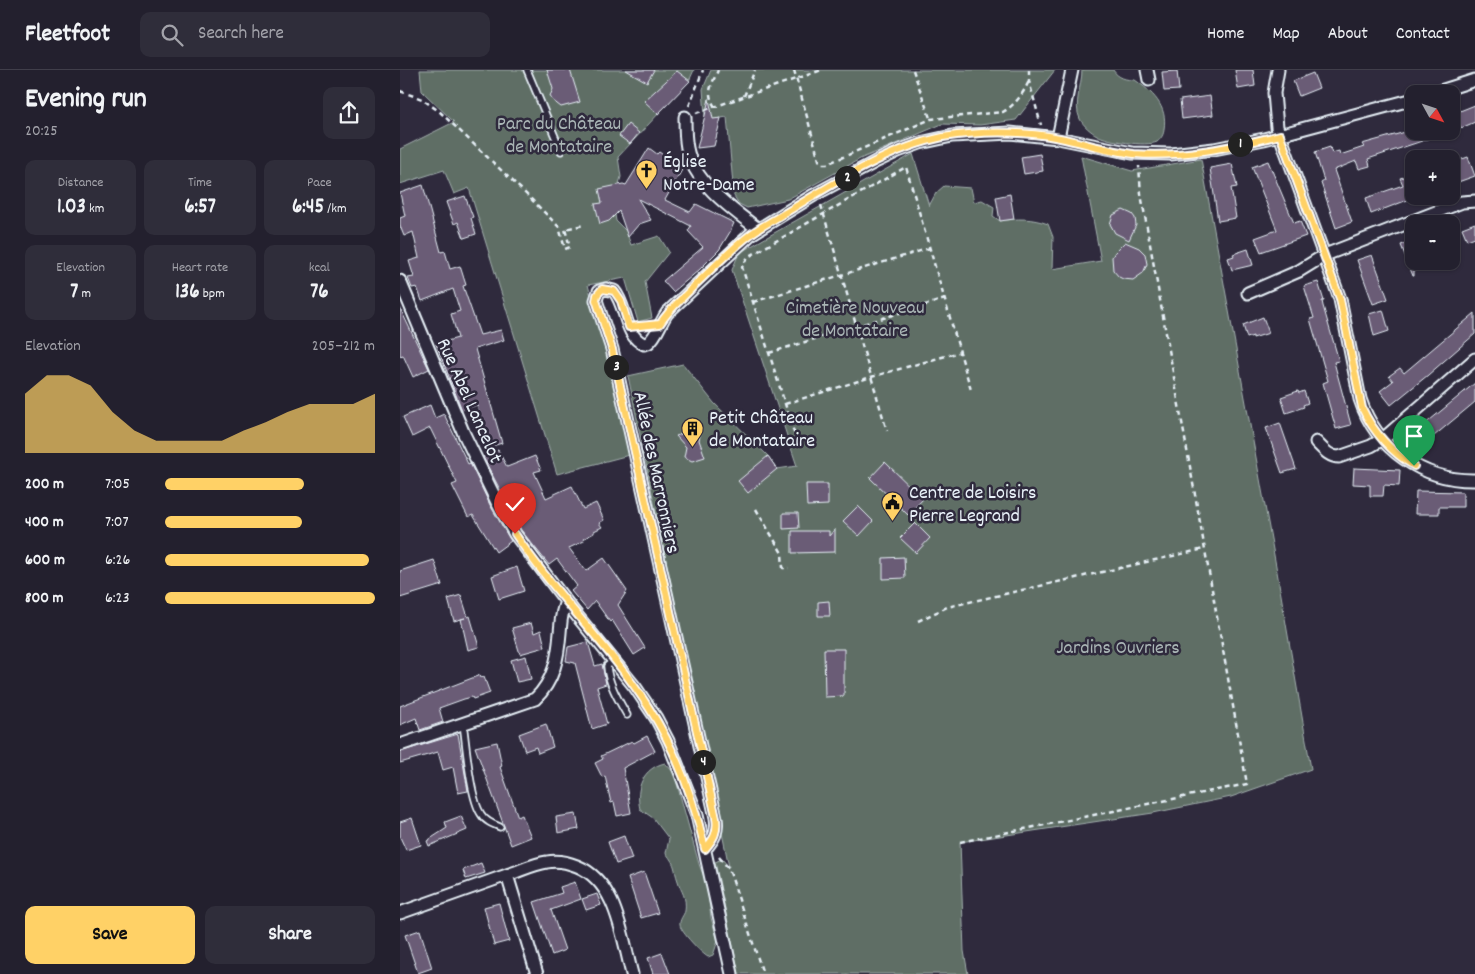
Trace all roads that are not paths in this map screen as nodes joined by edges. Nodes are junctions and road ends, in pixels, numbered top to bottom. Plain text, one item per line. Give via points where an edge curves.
1 (527, 70) edge
2 (1072, 70) edge
3 (1278, 70) edge
4 (1475, 80) edge
5 (1459, 85) edge
6 (1405, 101) edge
7 (685, 117) road end
8 (1280, 135) junction
9 (1058, 138) junction
10 (561, 151) dead end
11 (1475, 201) edge
12 (758, 229) junction
13 (1325, 255) junction
14 (400, 281) edge
15 (1248, 293) dead end
16 (1475, 359) edge
17 (1383, 439) junction
18 (1316, 442) dead end
19 (1475, 480) edge
20 (566, 602) junction
21 (614, 660) junction
22 (627, 715) dead end
23 (463, 723) junction
24 (400, 745) edge
25 (500, 827) dead end
26 (705, 849) junction
27 (507, 875) junction
28 (400, 914) edge
29 (537, 974) edge
30 (632, 974) edge
31 (732, 974) edge

1 - 10 lane
2 - 9 street
3 - 8 street via 1274,103
4 - 5 street
6 - 8 street
7 - 12 street via 687,149 698,173 722,200
8 - 9 street via 1200,151 1166,154 1118,151
8 - 13 street
9 - 12 street via 982,134 920,143 888,155
11 - 13 street via 1462,202
12 - 26 street, Allée des Marronniers via 667,313 648,343 635,338 614,291 602,289 596,300 612,349 716,818 716,836
13 - 15 street via 1299,271
13 - 17 street via 1342,309 1365,415
14 - 20 street, Rue Abel Lancelot via 460,426 497,502 519,540
16 - 17 street
17 - 18 street via 1339,457 1328,454
17 - 19 street via 1405,461 1424,471 1445,478
20 - 21 street, Rue Abel Lancelot
20 - 23 street via 555,667 538,695 531,701
21 - 22 lane via 607,666 608,672
21 - 26 street, Rue Abel Lancelot via 643,698 668,742 697,815
23 - 24 street
23 - 25 lane via 480,814 487,822
26 - 31 street, Rue Abel Lancelot
27 - 28 street
27 - 29 street
27 - 30 street via 555,861 571,864 595,876 613,904

